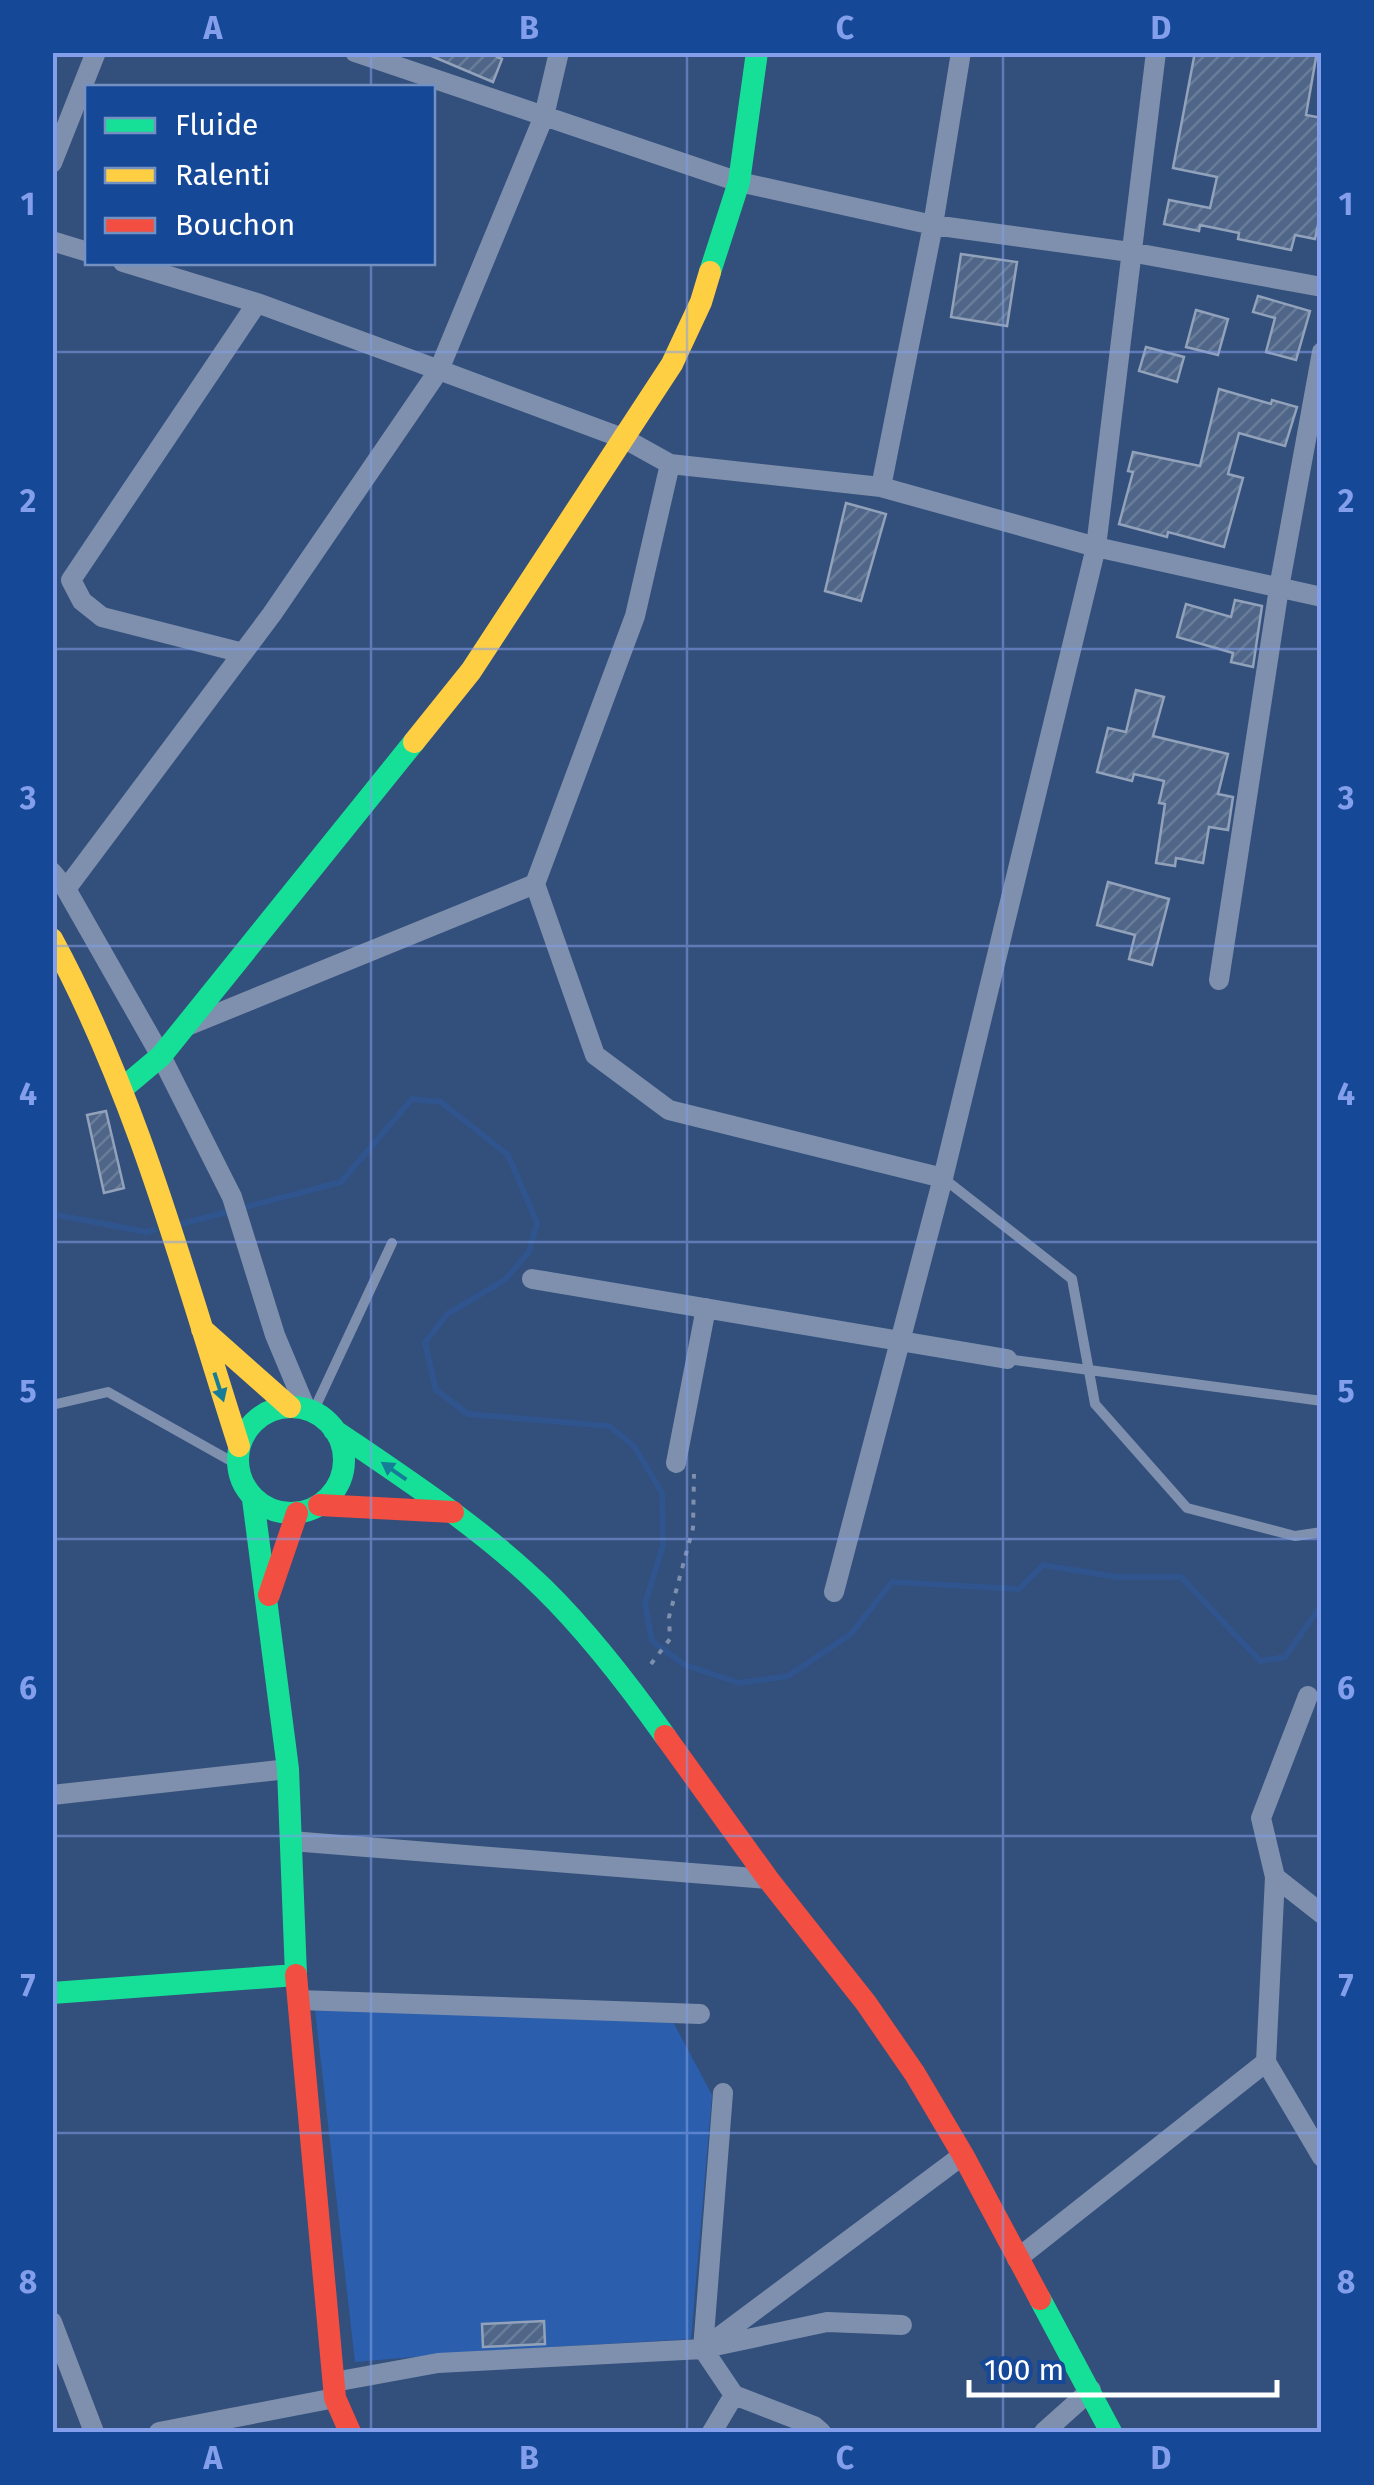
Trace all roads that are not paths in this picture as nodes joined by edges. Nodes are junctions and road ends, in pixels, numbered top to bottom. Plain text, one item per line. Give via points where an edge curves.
1 (96, 52) edge
2 (355, 52) edge
3 (560, 52) edge
4 (757, 52) edge
5 (961, 52) edge
6 (1156, 52) edge
7 (544, 116) junction
8 (52, 162) edge
9 (739, 182) junction
10 (933, 224) junction
11 (52, 241) edge
12 (85, 251) edge
13 (1130, 252) junction
14 (133, 265) edge
15 (1322, 287) edge
16 (257, 303) junction
17 (1322, 352) edge
18 (440, 370) junction
19 (625, 439) junction
20 (670, 464) junction
21 (881, 488) junction
22 (1096, 547) junction
23 (1279, 588) junction
24 (1322, 598) edge
25 (243, 653) junction
26 (52, 872) edge
27 (536, 884) junction
28 (66, 890) junction
29 (52, 939) edge
30 (1219, 980) dead end
31 (184, 1027) junction
32 (161, 1056) junction
33 (123, 1088) junction
34 (943, 1178) junction
35 (392, 1242) dead end
36 (532, 1279) dead end
37 (706, 1308) junction
38 (199, 1326) junction
39 (898, 1341) junction
40 (1008, 1359) joint
41 (1090, 1372) junction
42 (1322, 1401) edge
43 (52, 1405) edge
44 (303, 1410) junction
45 (334, 1430) junction
46 (239, 1456) junction
47 (676, 1463) road end
48 (253, 1498) junction
49 (308, 1509) junction
50 (453, 1512) junction
51 (1322, 1532) edge
52 (834, 1592) dead end
53 (268, 1600) junction
54 (1308, 1696) dead end
55 (288, 1770) junction
56 (52, 1794) edge
57 (291, 1841) junction
58 (1275, 1877) junction
59 (768, 1879) junction
60 (1322, 1914) edge
61 (296, 1975) junction
62 (52, 1993) edge
63 (299, 2000) junction
64 (700, 2014) dead end
65 (1266, 2062) junction
66 (723, 2093) dead end
67 (963, 2155) junction
68 (1322, 2156) edge
69 (1017, 2259) junction
70 (52, 2322) edge
71 (902, 2325) dead end
72 (703, 2349) junction
73 (334, 2390) junction
74 (1091, 2390) junction
75 (734, 2394) junction
76 (94, 2432) edge
77 (159, 2432) edge
78 (350, 2432) edge
79 (712, 2432) edge
80 (821, 2432) edge
81 (1044, 2432) edge
82 (1111, 2432) edge

1 - 8 street
2 - 7 street
3 - 7 street
4 - 9 main road
5 - 10 street
6 - 13 street
7 - 9 street
7 - 18 street
9 - 10 street
9 - 19 main road via 701,302
10 - 13 street
10 - 21 street
11 - 12 street
13 - 15 street
13 - 22 street
14 - 16 street
16 - 18 street
16 - 25 street via 71,580 82,601 102,617
17 - 23 street
18 - 19 street
18 - 25 street
19 - 20 street
19 - 31 main road via 472,671
20 - 21 street
20 - 27 street via 635,616
21 - 22 street
22 - 23 street
22 - 34 street
23 - 24 street
23 - 30 street
25 - 28 street
26 - 28 street
27 - 31 street
27 - 34 street via 595,1055 669,1110
28 - 32 street
29 - 33 main road
31 - 32 main road
32 - 33 main road
32 - 44 street via 232,1197
33 - 38 main road
34 - 39 street
34 - 41 lane via 1072,1279
35 - 44 lane
36 - 37 street
37 - 39 street
37 - 47 street
38 - 44 main road
38 -> 46 main road
39 - 40 street
39 - 52 street
40 - 41 lane
41 - 42 lane
41 - 51 lane via 1096,1404 1187,1508 1296,1536
43 - 46 lane via 108,1392
44 - 45 main road
44 - 46 main road via 273,1410 258,1418
45 - 49 main road via 344,1466 336,1488
50 -> 45 main road
46 - 48 main road via 242,1484
48 - 49 main road via 281,1513
48 - 53 main road
49 - 50 main road
49 - 53 main road
50 - 59 main road via 590,1638
53 - 55 main road
54 - 58 street via 1262,1818
55 - 56 street
55 - 57 main road
57 - 59 street
57 - 61 main road
58 - 60 street
58 - 65 street
59 - 67 main road via 866,2002
61 - 62 main road
61 - 63 main road
63 - 64 street
63 - 73 main road
65 - 68 street
65 - 69 street
66 - 72 street
67 - 69 main road
67 - 72 street
69 - 74 main road
70 - 76 street
71 - 72 street via 828,2322
72 - 73 street via 438,2363
72 - 75 street
73 - 77 street
73 - 78 main road
74 - 81 street
74 - 82 main road
75 - 79 street
75 - 80 street

